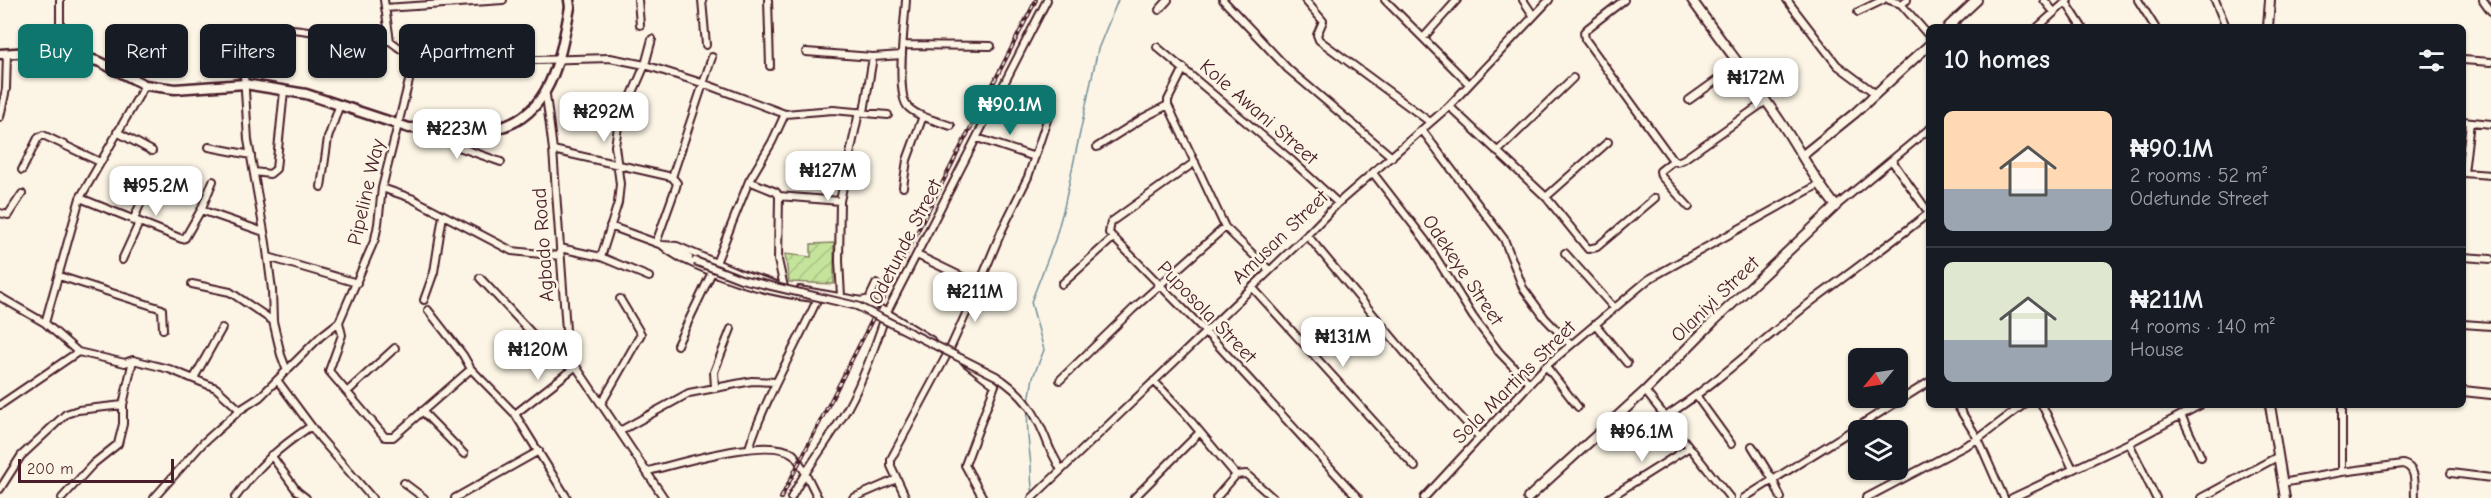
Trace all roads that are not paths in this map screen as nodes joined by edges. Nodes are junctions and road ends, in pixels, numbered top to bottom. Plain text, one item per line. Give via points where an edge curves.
1 (60, 0) edge
2 (384, 0) edge
3 (503, 0) edge
4 (569, 0) edge
5 (638, 0) edge
6 (702, 0) edge
7 (768, 0) edge
8 (906, 0) edge
9 (1047, 0) edge
10 (1168, 0) edge
11 (1223, 0) edge
12 (1305, 0) edge
13 (1385, 0) edge
14 (1457, 0) edge
15 (1523, 0) edge
16 (1549, 0) edge
17 (1624, 0) edge
18 (1692, 0) edge
19 (1787, 0) edge
20 (1883, 0) edge
21 (1889, 0) edge
22 (1977, 0) edge
23 (2044, 0) edge
24 (2138, 0) edge
25 (2215, 0) edge
26 (2270, 0) edge
27 (2483, 0) edge
28 (491, 1) edge
29 (2067, 1) edge
30 (1904, 2) edge
31 (385, 8) junction
32 (1159, 10) dead end
33 (2491, 11) edge
34 (1858, 12) dead end
35 (2054, 12) junction
36 (1533, 15) junction
37 (60, 24) edge
38 (1951, 24) edge
39 (2041, 24) edge
40 (2080, 24) edge
41 (2153, 24) edge
42 (2225, 24) edge
43 (2268, 24) edge
44 (640, 25) dead end
45 (1926, 32) edge
46 (1424, 37) junction
47 (652, 39) dead end
48 (390, 42) junction
49 (706, 45) dead end
50 (903, 45) junction
51 (991, 46) dead end
52 (1157, 47) dead end
53 (399, 48) edge
54 (1926, 48) edge
55 (806, 52) dead end
56 (18, 53) edge
57 (3, 54) edge
58 (902, 56) junction
59 (712, 57) dead end
60 (873, 57) junction
61 (559, 59) junction
62 (93, 60) edge
63 (535, 60) edge
64 (2466, 60) edge
65 (2491, 62) edge
66 (645, 65) junction
67 (1738, 65) junction
68 (770, 66) dead end
69 (1184, 68) junction
70 (410, 78) edge
71 (1573, 78) dead end
72 (245, 84) junction
73 (705, 84) junction
74 (1469, 84) junction
75 (145, 86) junction
76 (284, 91) junction
77 (1876, 94) junction
78 (546, 95) junction
79 (1689, 100) dead end
80 (1766, 101) junction
81 (1053, 102) dead end
82 (340, 104) junction
83 (1168, 105) junction
84 (1449, 106) junction
85 (861, 112) junction
86 (785, 114) junction
87 (888, 115) dead end
88 (923, 116) junction
89 (0, 117) edge
90 (2466, 121) edge
91 (1430, 122) junction
92 (2491, 124) edge
93 (398, 125) junction
94 (951, 126) dead end
95 (460, 129) junction
96 (1422, 130) junction
97 (117, 132) junction
98 (1926, 132) edge
99 (977, 138) junction
100 (1608, 142) dead end
101 (209, 147) dead end
102 (1097, 147) dead end
103 (553, 150) junction
104 (152, 151) dead end
105 (1497, 152) junction
106 (251, 155) junction
107 (1803, 155) junction
108 (1392, 156) junction
109 (1035, 157) junction
110 (1674, 160) junction
111 (1892, 161) junction
112 (100, 162) junction
113 (501, 162) dead end
114 (1195, 162) junction
115 (619, 166) junction
116 (22, 170) dead end
117 (254, 172) junction
118 (1373, 173) junction
119 (2466, 173) edge
120 (2491, 175) edge
121 (672, 177) junction
122 (213, 181) dead end
123 (749, 181) junction
124 (1818, 185) junction
125 (321, 187) dead end
126 (903, 187) dead end
127 (147, 188) dead end
128 (382, 188) junction
129 (22, 194) dead end
130 (779, 196) junction
131 (1546, 197) junction
132 (80, 198) junction
133 (1655, 198) dead end
134 (840, 201) junction
135 (1338, 203) junction
136 (1836, 206) junction
137 (1689, 207) dead end
138 (1926, 209) edge
139 (201, 210) junction
140 (0, 213) edge
141 (443, 215) junction
142 (1926, 215) edge
143 (136, 222) junction
144 (610, 226) junction
145 (1225, 226) junction
146 (264, 232) junction
147 (1307, 235) junction
148 (1113, 238) junction
149 (659, 244) junction
150 (560, 248) junction
151 (1565, 253) dead end
152 (917, 255) junction
153 (560, 256) junction
154 (601, 257) junction
155 (2466, 257) edge
156 (268, 258) junction
157 (2491, 259) edge
158 (122, 260) dead end
159 (716, 263) junction
160 (1269, 270) junction
161 (712, 272) junction
162 (59, 276) junction
163 (649, 277) dead end
164 (480, 278) dead end
165 (357, 283) junction
166 (192, 284) dead end
167 (876, 284) dead end
168 (1062, 284) dead end
169 (979, 285) junction
170 (1159, 286) junction
171 (784, 287) junction
172 (1252, 287) junction
173 (841, 296) junction
174 (0, 297) edge
175 (818, 298) junction
176 (620, 299) dead end
177 (424, 300) dead end
178 (1614, 308) junction
179 (428, 310) dead end
180 (886, 314) junction
181 (273, 321) junction
182 (339, 322) junction
183 (45, 323) junction
184 (1595, 324) junction
185 (2466, 324) edge
186 (2491, 326) edge
187 (222, 328) dead end
188 (163, 329) dead end
189 (731, 329) dead end
190 (1205, 332) junction
191 (567, 344) junction
192 (1570, 344) junction
193 (677, 345) dead end
194 (395, 348) dead end
195 (949, 351) junction
196 (78, 352) junction
197 (133, 360) junction
198 (1627, 363) dead end
199 (1546, 366) junction
200 (575, 367) junction
201 (471, 369) junction
202 (287, 371) junction
203 (194, 378) junction
204 (277, 380) junction
205 (1060, 380) dead end
206 (1154, 381) junction
207 (776, 382) junction
208 (1529, 383) junction
209 (1926, 384) edge
210 (715, 387) junction
211 (348, 391) junction
212 (1645, 391) junction
213 (2466, 391) edge
214 (2491, 394) edge
215 (1697, 397) junction
216 (1, 403) edge
217 (601, 404) junction
218 (123, 405) junction
219 (1578, 406) dead end
220 (1959, 408) edge
221 (2020, 408) edge
222 (2043, 408) edge
223 (2194, 408) edge
224 (2270, 408) edge
225 (2342, 408) edge
226 (240, 410) junction
227 (422, 411) junction
228 (515, 414) junction
229 (2181, 415) junction
230 (1665, 417) junction
231 (311, 426) junction
232 (620, 431) junction
233 (1200, 432) junction
234 (1480, 438) junction
235 (1978, 439) junction
236 (2129, 443) junction
237 (1731, 444) dead end
238 (1752, 446) dead end
239 (749, 448) junction
240 (1688, 448) junction
241 (539, 452) junction
242 (464, 454) dead end
243 (271, 455) junction
244 (2201, 457) dead end
245 (2277, 457) junction
246 (1415, 466) dead end
247 (2073, 468) junction
248 (1061, 470) junction
249 (648, 471) junction
250 (2342, 472) junction
251 (2451, 473) dead end
252 (804, 475) junction
253 (1236, 475) junction
254 (2491, 478) edge
255 (897, 479) junction
256 (1773, 480) junction
257 (405, 483) dead end
258 (2282, 483) junction
259 (0, 489) edge
260 (1035, 496) edge
261 (62, 498) edge
262 (154, 498) edge
263 (235, 498) edge
264 (306, 498) edge
265 (372, 498) edge
266 (424, 498) edge
267 (455, 498) edge
268 (567, 498) edge
269 (664, 498) edge
270 (791, 498) edge
271 (818, 498) edge
272 (854, 498) edge
273 (906, 498) edge
274 (983, 498) edge
275 (1134, 498) edge
276 (1216, 498) edge
277 (1273, 498) edge
278 (1358, 498) edge
279 (1424, 498) edge
280 (1528, 498) edge
281 (1609, 498) edge
282 (1730, 498) edge
283 (1744, 498) edge
284 (1781, 498) edge
285 (1866, 498) edge
286 (2004, 498) edge
287 (2012, 498) edge
288 (2156, 498) edge
289 (2201, 498) edge
290 (2285, 498) edge
291 (2415, 498) edge

1 - 37 street
2 - 31 street
3 - 28 street
4 - 61 main road, Agbado Road
5 - 44 street
6 - 49 street
7 - 68 street
8 - 50 street
9 - 99 street, Odetunde Street
10 - 32 street
11 - 108 street via 1288,69
12 - 91 street via 1323,21 1319,40
13 - 46 street
14 - 46 street
15 - 36 street
16 - 36 street, Amusan Street
17 - 110 street via 1588,27 1585,39
18 - 67 street
19 - 77 street via 1838,65
20 - 34 street
21 - 30 street
22 - 38 street
23 - 35 street
24 - 41 street
25 - 42 street
26 - 43 street
27 - 33 street
28 - 31 street
29 - 35 street
29 - 40 street
30 - 45 street
31 - 48 street
35 - 39 street
36 - 74 street, Amusan Street
46 - 74 street
47 - 66 street
48 - 53 street
48 - 72 street via 294,29 231,30 233,72 244,74
50 - 51 street
50 - 58 street
52 - 69 street, Kole Awani Street
54 - 77 street
55 - 60 street
56 - 57 main road
57 - 89 street via 6,89
58 - 60 street
58 - 88 street via 903,99 909,109
59 - 73 street
60 - 85 street
61 - 63 street
61 - 66 street via 610,58
61 - 78 main road, Agbado Road
62 - 75 main road
64 - 65 street
66 - 73 street
66 - 115 street via 618,127 615,146
67 - 79 street
67 - 80 street
69 - 83 street
69 - 135 street, Kole Awani Street
70 - 93 street, Pipeline Way
71 - 105 street
72 - 75 main road via 175,89
72 - 76 main road
72 - 106 street
73 - 86 street
73 - 121 street
74 - 84 street, Amusan Street
75 - 97 street
76 - 82 main road
76 - 117 street via 276,169 270,174
77 - 107 street
78 - 95 main road via 525,117 510,125
78 - 103 street, Agbado Road
80 - 107 street
80 - 110 street via 1684,159
81 - 109 street
82 - 93 main road
82 - 125 street via 328,138
83 - 102 street
83 - 114 street
84 - 91 street, Amusan Street
84 - 105 street
85 - 86 street
85 - 87 street
85 - 134 street
86 - 123 street
88 - 94 street
88 - 126 street via 907,160
90 - 92 street
91 - 96 street, Amusan Street
93 - 95 main road
93 - 128 street, Pipeline Way
95 - 113 street via 456,146
96 - 108 street, Amusan Street
96 - 192 street via 1504,239 1523,288
97 - 104 street
97 - 112 street
98 - 111 street, Olaniyi Street
99 - 109 street
99 - 152 street, Odetunde Street
100 - 131 street
101 - 106 street
103 - 115 street
103 - 150 street, Agbado Road
105 - 131 street
106 - 117 street
107 - 124 street
108 - 118 street, Amusan Street
109 - 169 street
110 - 137 street via 1660,171 1661,176
111 - 136 street, Olaniyi Street
111 - 138 street
112 - 116 street via 44,135 38,138
112 - 132 street
114 - 145 street
114 - 148 street via 1112,222 1109,228
115 - 121 street
115 - 144 street via 619,193
117 - 146 street
118 - 135 street, Amusan Street
118 - 208 street, Odekeye Street via 1425,240 1473,317
119 - 120 street
121 - 149 street via 677,183
122 - 139 street
123 - 130 street
123 - 159 street
124 - 136 street
124 - 178 street, Sola Martins Street via 1649,279
127 - 143 street
128 - 141 street
128 - 165 street, Pipeline Way via 375,239
129 - 140 street via 8,215
130 - 134 street
130 - 171 street via 778,260
131 - 133 street via 1588,249 1597,247
132 - 143 street
132 - 162 street
134 - 173 street
135 - 147 street, Amusan Street
136 - 212 street, Olaniyi Street
139 - 143 street via 182,239
139 - 146 street
141 - 153 street via 513,251
141 - 177 street via 434,272
142 - 215 street via 1815,299
143 - 158 street
144 - 149 street
144 - 154 street
145 - 160 street
145 - 170 street
146 - 156 street
147 - 160 street, Amusan Street
147 - 234 street
148 - 168 street
148 - 170 street, Puposola Street
149 - 159 street via 677,246
149 - 161 street via 674,256
149 - 248 street, bridge via 741,279 857,306 986,371 1013,387 1025,400 1038,418
150 - 153 street, Agbado Road
150 - 154 street
151 - 178 street
152 - 169 street
152 - 180 street, Odetunde Street
153 - 191 street, Agbado Road
154 - 163 street
155 - 157 street
156 - 165 street
156 - 181 street
159 - 171 street
160 - 172 street, Amusan Street
161 - 175 street via 764,291
161 - 193 street
162 - 183 street
162 - 188 street via 162,309
164 - 191 street via 539,341
165 - 182 street, Pipeline Way
166 - 181 street via 230,292
167 - 173 street via 866,300
169 - 195 street
170 - 190 street, Puposola Street
170 - 205 street
171 - 173 street
172 - 190 street, Amusan Street
172 - 246 street
174 - 183 street
175 - 180 street via 872,305
175 - 207 street
176 - 217 street via 641,334
178 - 184 street, Sola Martins Street
179 - 201 street
180 - 195 street
180 - 252 street, Odetunde Street via 844,415
181 - 202 street
182 - 202 street, Pipeline Way
182 - 211 street via 342,335 329,371
183 - 196 street
184 - 192 street, Sola Martins Street
184 - 198 street
185 - 186 street
187 - 203 street
189 - 210 street via 714,372
190 - 206 street, Amusan Street
190 - 278 street, Puposola Street
191 - 200 street, Agbado Road
192 - 199 street, Sola Martins Street
194 - 211 street
195 - 255 street via 891,459
195 - 274 street via 995,385 965,465
196 - 197 street via 125,363
196 - 216 street
197 - 203 street
197 - 218 street
199 - 208 street, Sola Martins Street
199 - 219 street
200 - 217 street, Agbado Road
200 - 228 street
201 - 227 street
201 - 228 street
202 - 204 street, Pipeline Way
203 - 226 street via 224,393
204 - 226 street, Pipeline Way
204 - 231 street
206 - 233 street
206 - 248 street, Amusan Street
207 - 210 street
207 - 239 street
208 - 234 street, Sola Martins Street
209 - 256 street
210 - 232 street via 689,393
211 - 227 street via 385,437 393,437
212 - 230 street
212 - 280 street, Olaniyi Street
213 - 214 street
215 - 230 street
215 - 237 street
217 - 232 street, Agbado Road
218 - 259 street via 66,414 21,456
218 - 261 street via 118,444
220 - 235 street
221 - 235 street
222 - 247 street
223 - 229 street
224 - 245 street
225 - 250 street
226 - 262 street, Pipeline Way via 197,449
227 - 242 street
228 - 241 street
229 - 236 street
229 - 244 street
230 - 240 street
231 - 243 street
231 - 265 street
232 - 249 street, Agbado Road
233 - 253 street
233 - 275 street
234 - 279 street, Sola Martins Street
235 - 285 street
235 - 286 street
236 - 247 street
236 - 288 street
238 - 256 street
239 - 249 street
239 - 252 street via 786,450 798,460
240 - 281 street
240 - 282 street
241 - 267 street
241 - 268 street
243 - 263 street
243 - 264 street
245 - 258 street
245 - 289 street
247 - 287 street
248 - 260 street, Amusan Street
249 - 269 street, Agbado Road
250 - 258 street
250 - 291 street via 2409,466 2414,475
251 - 254 street
252 - 270 street, Odetunde Street
252 - 271 street
253 - 276 street
253 - 277 street via 1246,474
255 - 272 street
255 - 273 street
256 - 283 street
256 - 284 street
257 - 266 street
258 - 290 street

